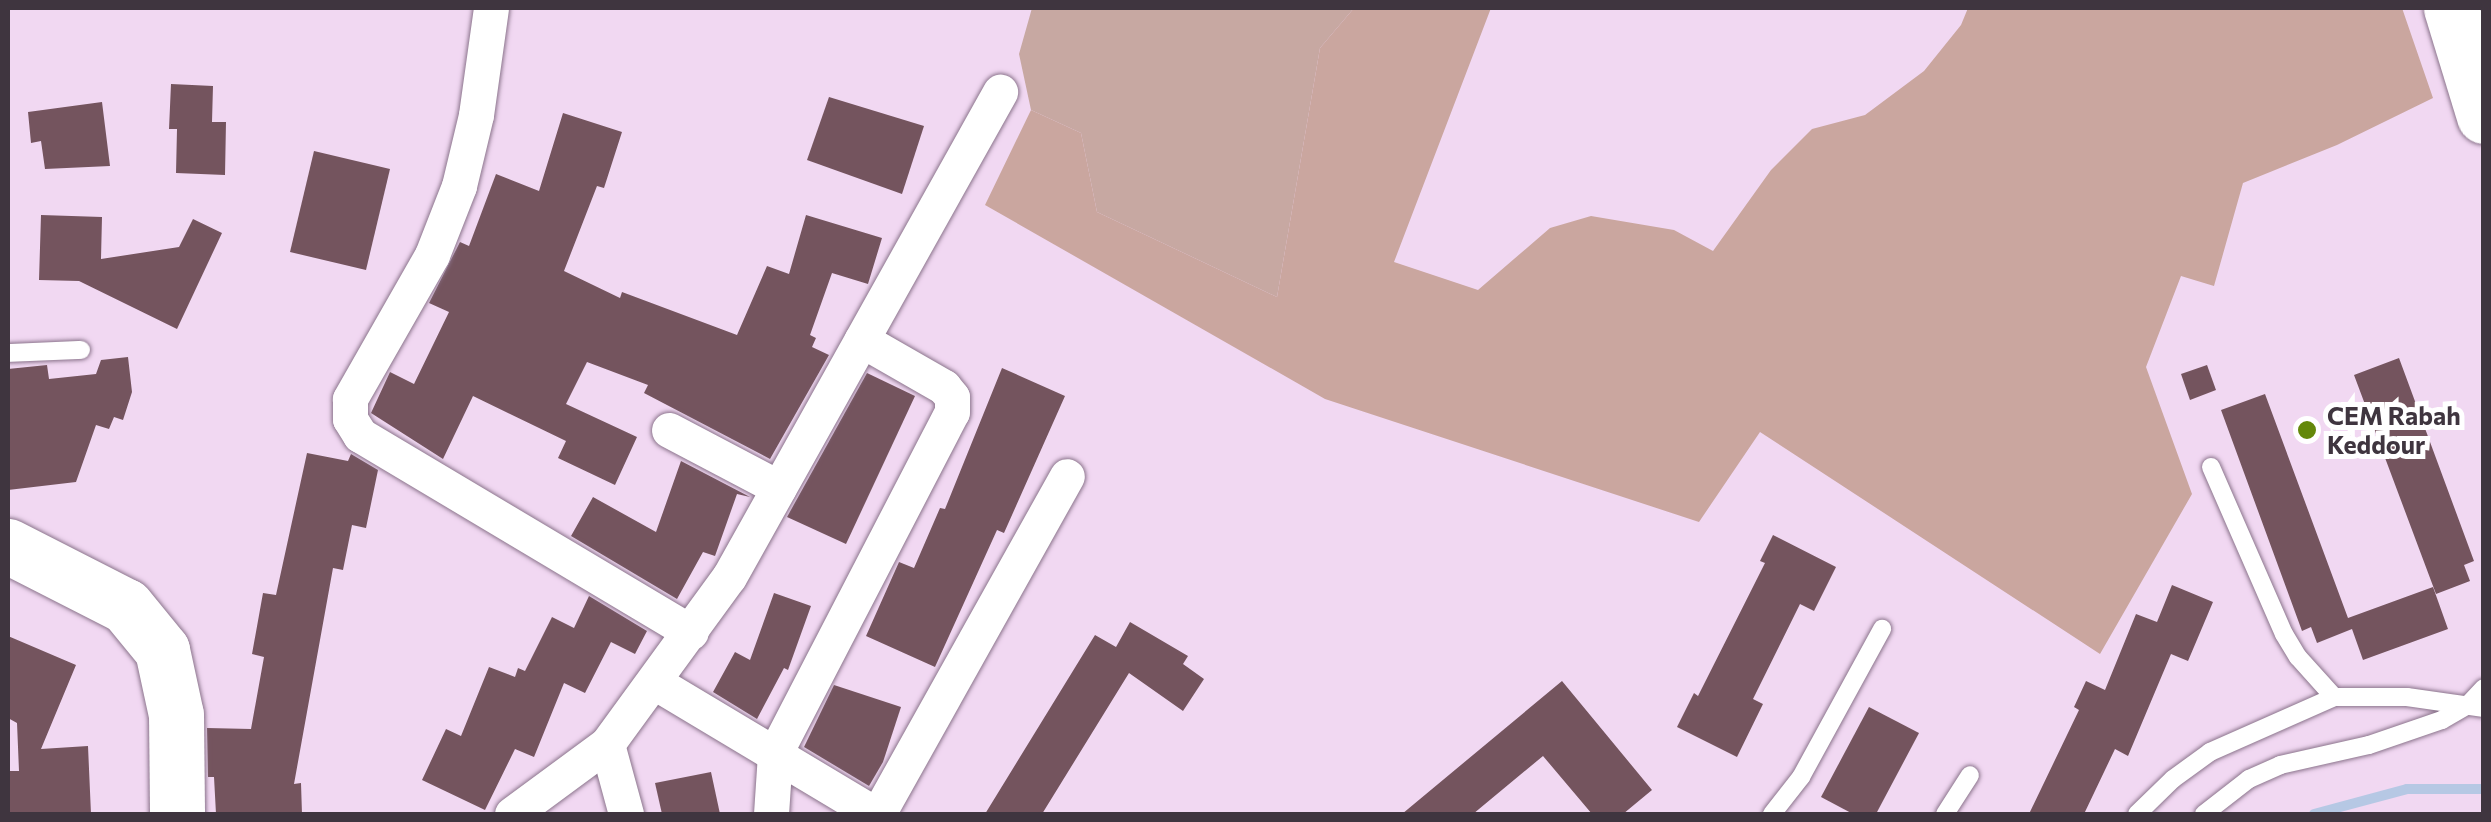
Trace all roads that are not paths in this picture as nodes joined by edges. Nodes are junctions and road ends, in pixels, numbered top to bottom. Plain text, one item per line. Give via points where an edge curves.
1 (491, 8) edge
2 (2451, 8) edge
3 (1000, 92) dead end
4 (2484, 116) edge
5 (862, 340) junction
6 (81, 350) dead end
7 (8, 353) edge
8 (669, 430) dead end
9 (2211, 467) dead end
10 (1067, 476) dead end
11 (779, 488) junction
12 (8, 546) edge
13 (1882, 629) dead end
14 (691, 632) junction
15 (656, 683) junction
16 (2484, 688) edge
17 (2334, 697) junction
18 (2476, 706) edge
19 (607, 744) junction
20 (776, 753) junction
21 (1970, 774) dead end
22 (177, 814) edge
23 (512, 814) edge
24 (626, 814) edge
25 (771, 814) edge
26 (876, 814) edge
27 (1772, 814) edge
28 (1945, 814) edge
29 (2137, 814) edge
30 (2204, 814) edge

1 - 14 street via 459,186 432,255 350,399 350,419 360,435
2 - 4 main road
3 - 5 street
5 - 11 street
5 - 20 street via 944,386 952,412
6 - 7 lane
8 - 11 street
9 - 17 lane via 2284,634
10 - 26 street
11 - 14 street
12 - 22 main road via 126,606 155,639 176,715
13 - 27 lane via 1801,777
14 - 15 street
15 - 19 street
15 - 20 street
16 - 18 lane
17 - 18 lane
17 - 29 lane via 2210,752
18 - 30 lane via 2369,745 2280,765 2248,779
19 - 23 street
19 - 24 street
20 - 25 street
20 - 26 street
21 - 28 lane

